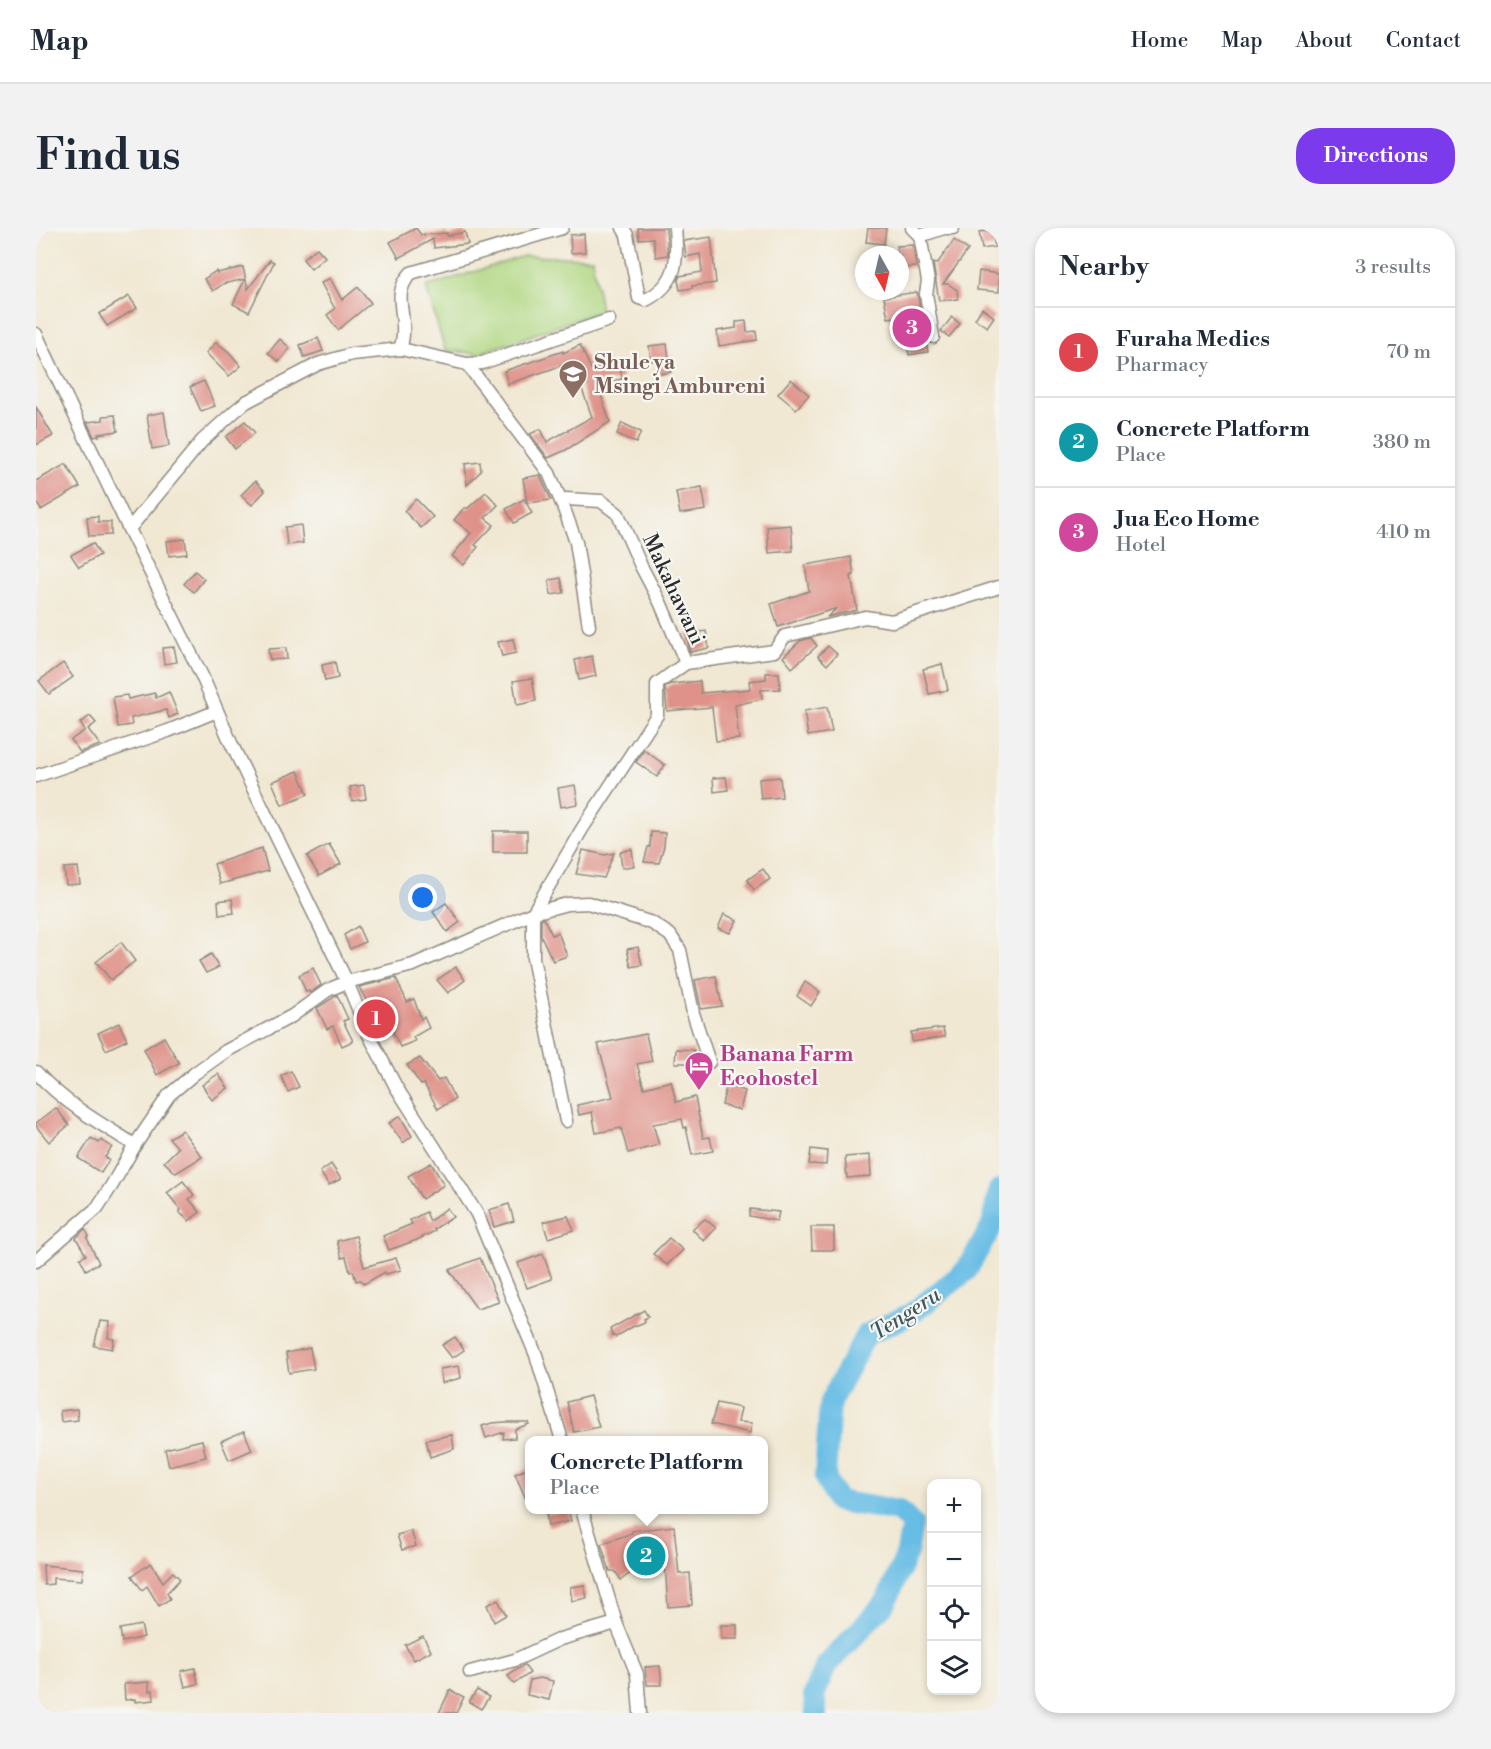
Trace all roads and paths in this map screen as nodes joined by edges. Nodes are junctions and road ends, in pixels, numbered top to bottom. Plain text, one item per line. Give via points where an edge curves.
1 (562, 228) edge
2 (623, 228) edge
3 (675, 228) edge
4 (952, 228) edge
5 (916, 232) edge
6 (609, 320) dead end
7 (36, 334) edge
8 (933, 337) dead end
9 (401, 349) junction
10 (467, 364) junction
11 (566, 499) dead end
12 (129, 529) junction
13 (999, 587) edge
14 (589, 626) dead end
15 (687, 663) junction
16 (217, 711) junction
17 (36, 776) edge
18 (533, 913) junction
19 (347, 982) junction
20 (709, 1062) dead end
21 (36, 1072) edge
22 (566, 1121) dead end
23 (135, 1144) junction
24 (36, 1261) edge
25 (561, 1436) edge
26 (583, 1514) edge
27 (616, 1623) junction
28 (470, 1672) dead end
29 (640, 1713) edge

1 - 9 street via 411,273 403,282 400,296 404,333
2 - 3 street via 639,298 646,300 665,287 674,270
4 - 5 street
5 - 8 street via 928,281 926,294
6 - 10 street via 493,361
7 - 12 street
9 - 10 street
9 - 12 street via 352,354 318,364 246,402 202,441
10 - 14 street via 549,473 576,542
11 - 15 street, Makahawani via 601,501 618,514
12 - 16 street
13 - 15 street, Makahawani via 892,621 865,617 785,636 774,651
15 - 18 street via 657,684 657,715 582,829
16 - 17 street
16 - 19 street
18 - 19 street via 421,962
18 - 20 street via 588,903 652,923 670,935 680,950 693,1013
18 - 22 street via 533,958
19 - 23 street via 226,1051 177,1087
19 - 25 street via 396,1087 477,1214 536,1355
21 - 23 street via 73,1107
23 - 24 street via 96,1208
26 - 27 street
27 - 28 street
27 - 29 street via 637,1674

